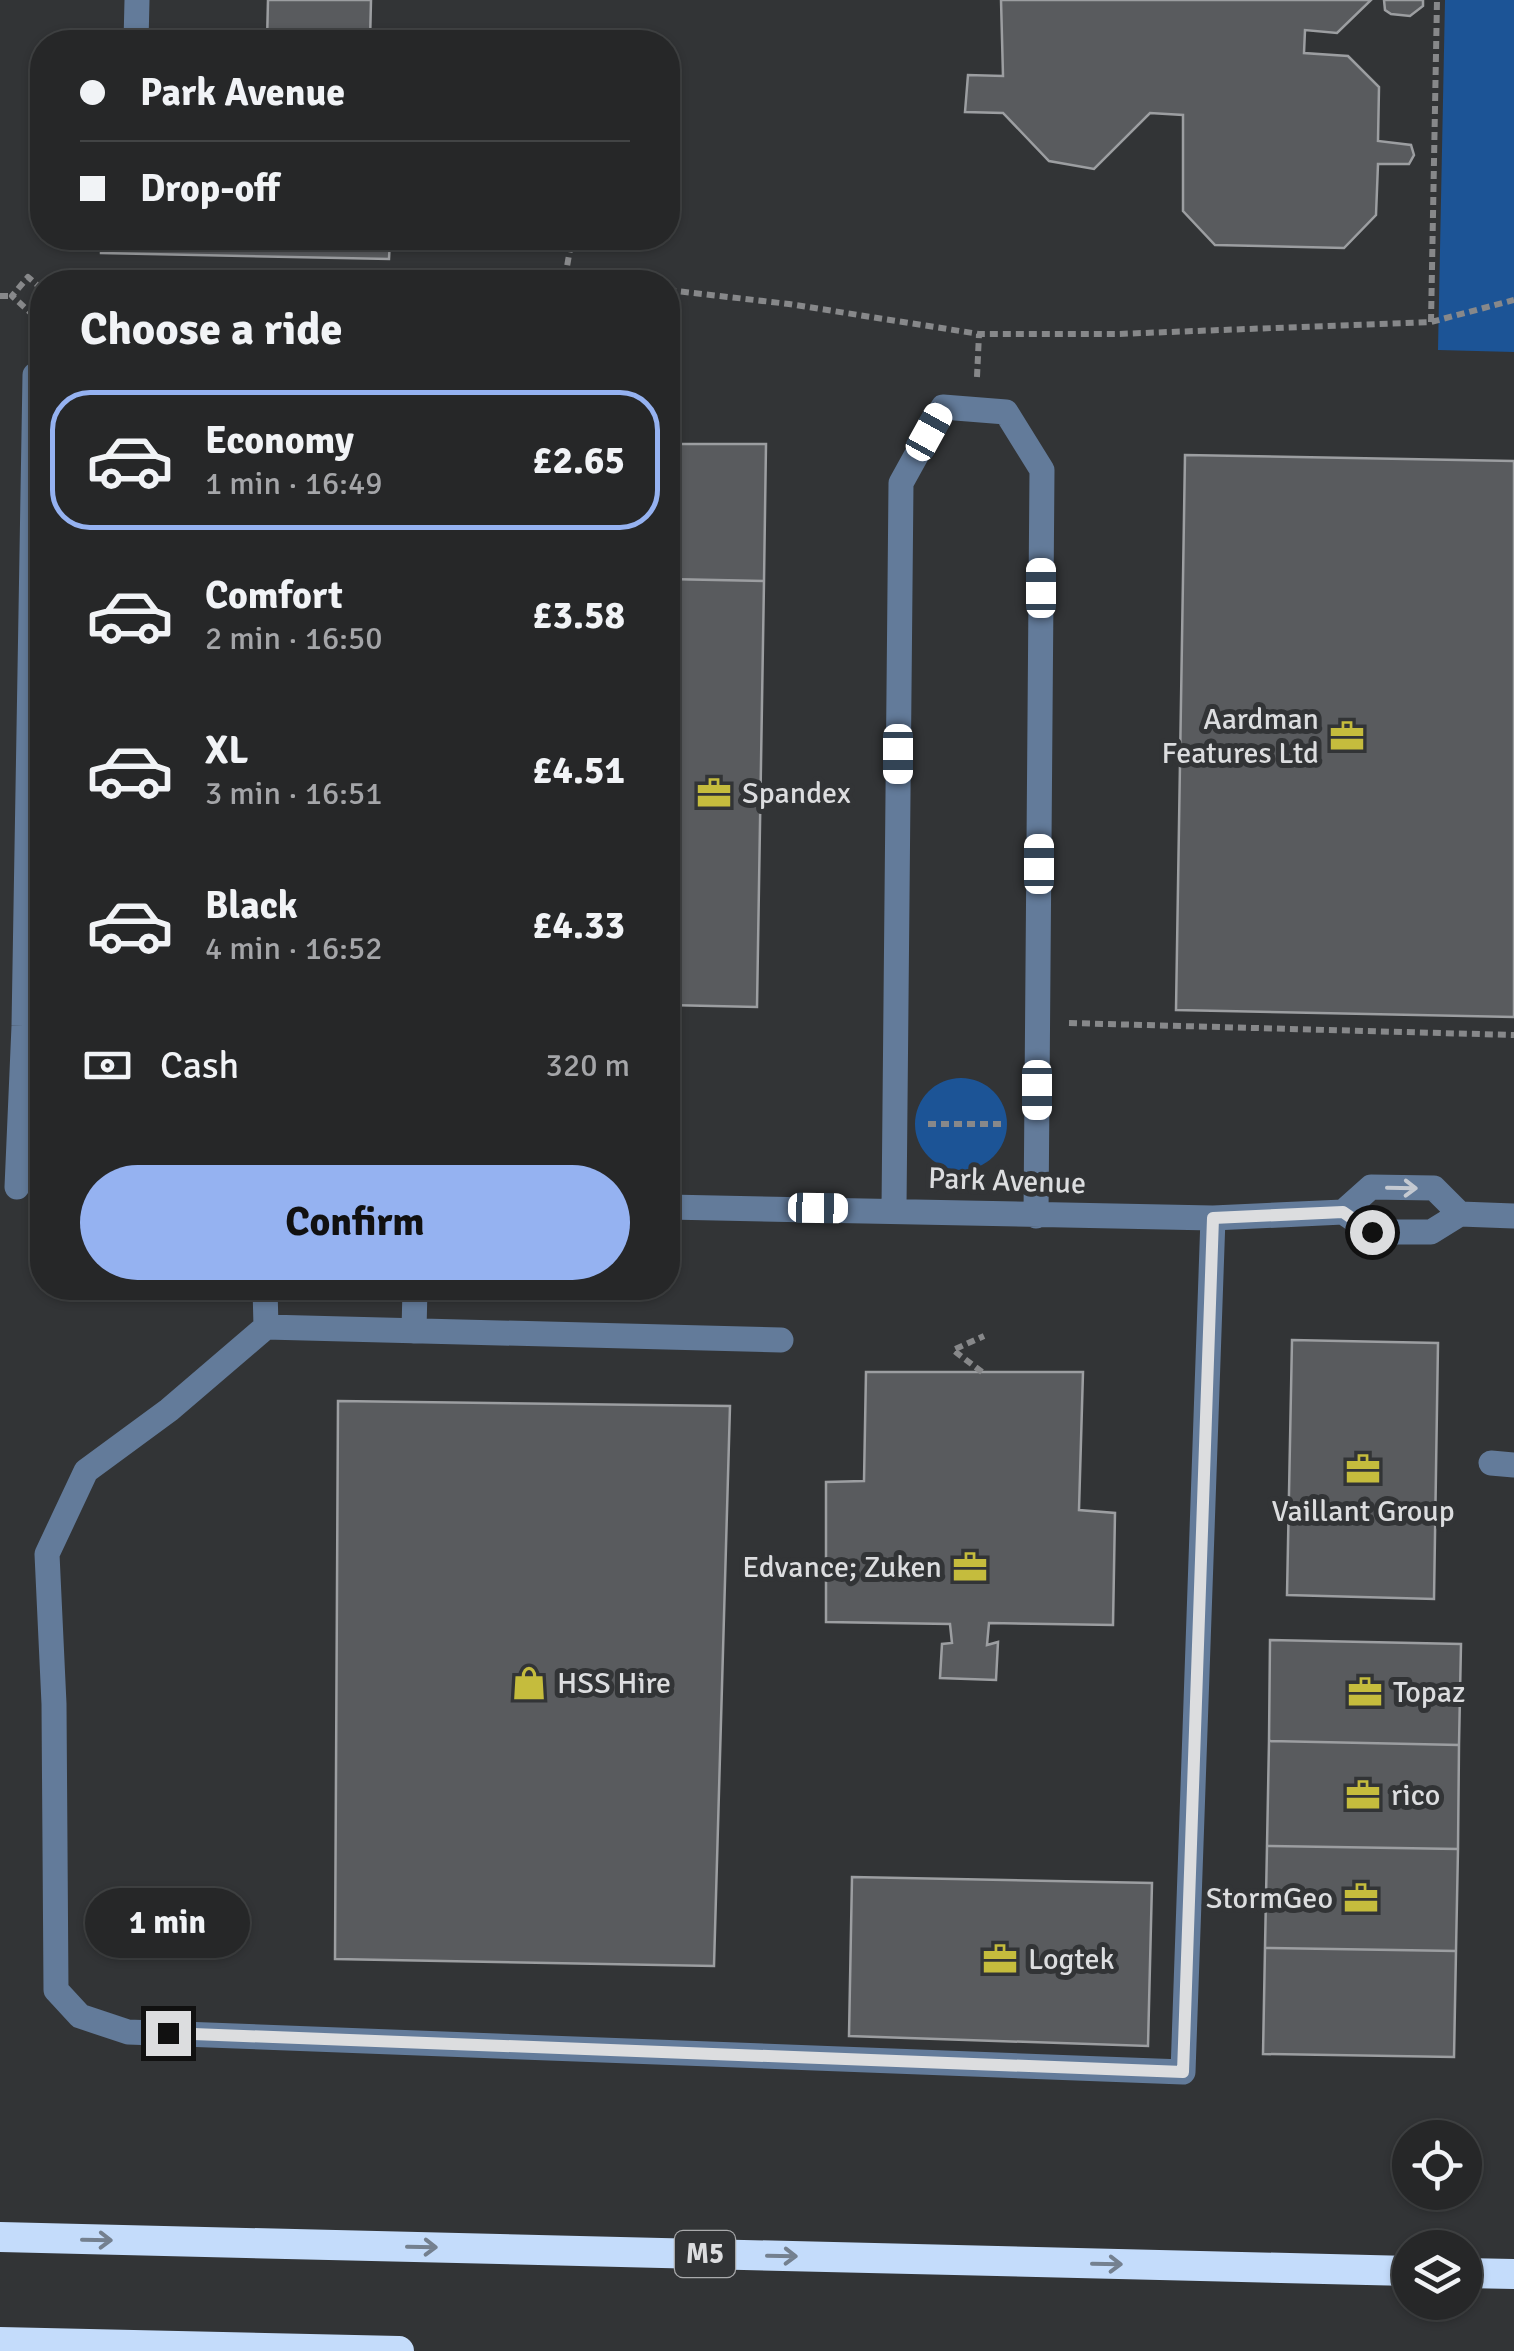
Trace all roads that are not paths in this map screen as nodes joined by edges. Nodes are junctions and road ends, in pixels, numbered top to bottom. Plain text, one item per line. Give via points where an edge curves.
1 (137, 0) edge
2 (136, 30) edge
3 (30, 671) edge
4 (20, 1187) edge
5 (680, 1206) edge
6 (894, 1209) junction
7 (1343, 1212) junction
8 (1460, 1214) junction
9 (1036, 1216) junction
10 (1514, 1216) edge
11 (1213, 1218) junction
12 (266, 1300) edge
13 (414, 1300) edge
14 (266, 1327) junction
15 (414, 1331) junction
16 (781, 1340) dead end
17 (0, 2237) edge
18 (1392, 2271) edge
19 (1482, 2273) edge
20 (1514, 2274) edge
21 (0, 2342) edge
22 (399, 2351) edge

1 - 2 street
3 - 4 street
5 - 6 street, Park Avenue
6 - 9 street, Park Avenue
6 - 9 street via 901,483 942,407 1006,412 1042,470
7 - 8 street, Park Avenue via 1372,1232 1431,1232
7 -> 8 street, Park Avenue via 1371,1187 1434,1188
7 - 11 street, Park Avenue
8 - 10 street, Park Avenue
9 - 11 street, Park Avenue
11 - 14 street via 1183,2072 128,2032 80,2016 56,1990 47,1554 86,1471
12 - 14 street
13 - 15 street
14 - 15 street
15 - 16 street
17 -> 18 highway, M5
19 - 20 highway
21 - 22 highway

